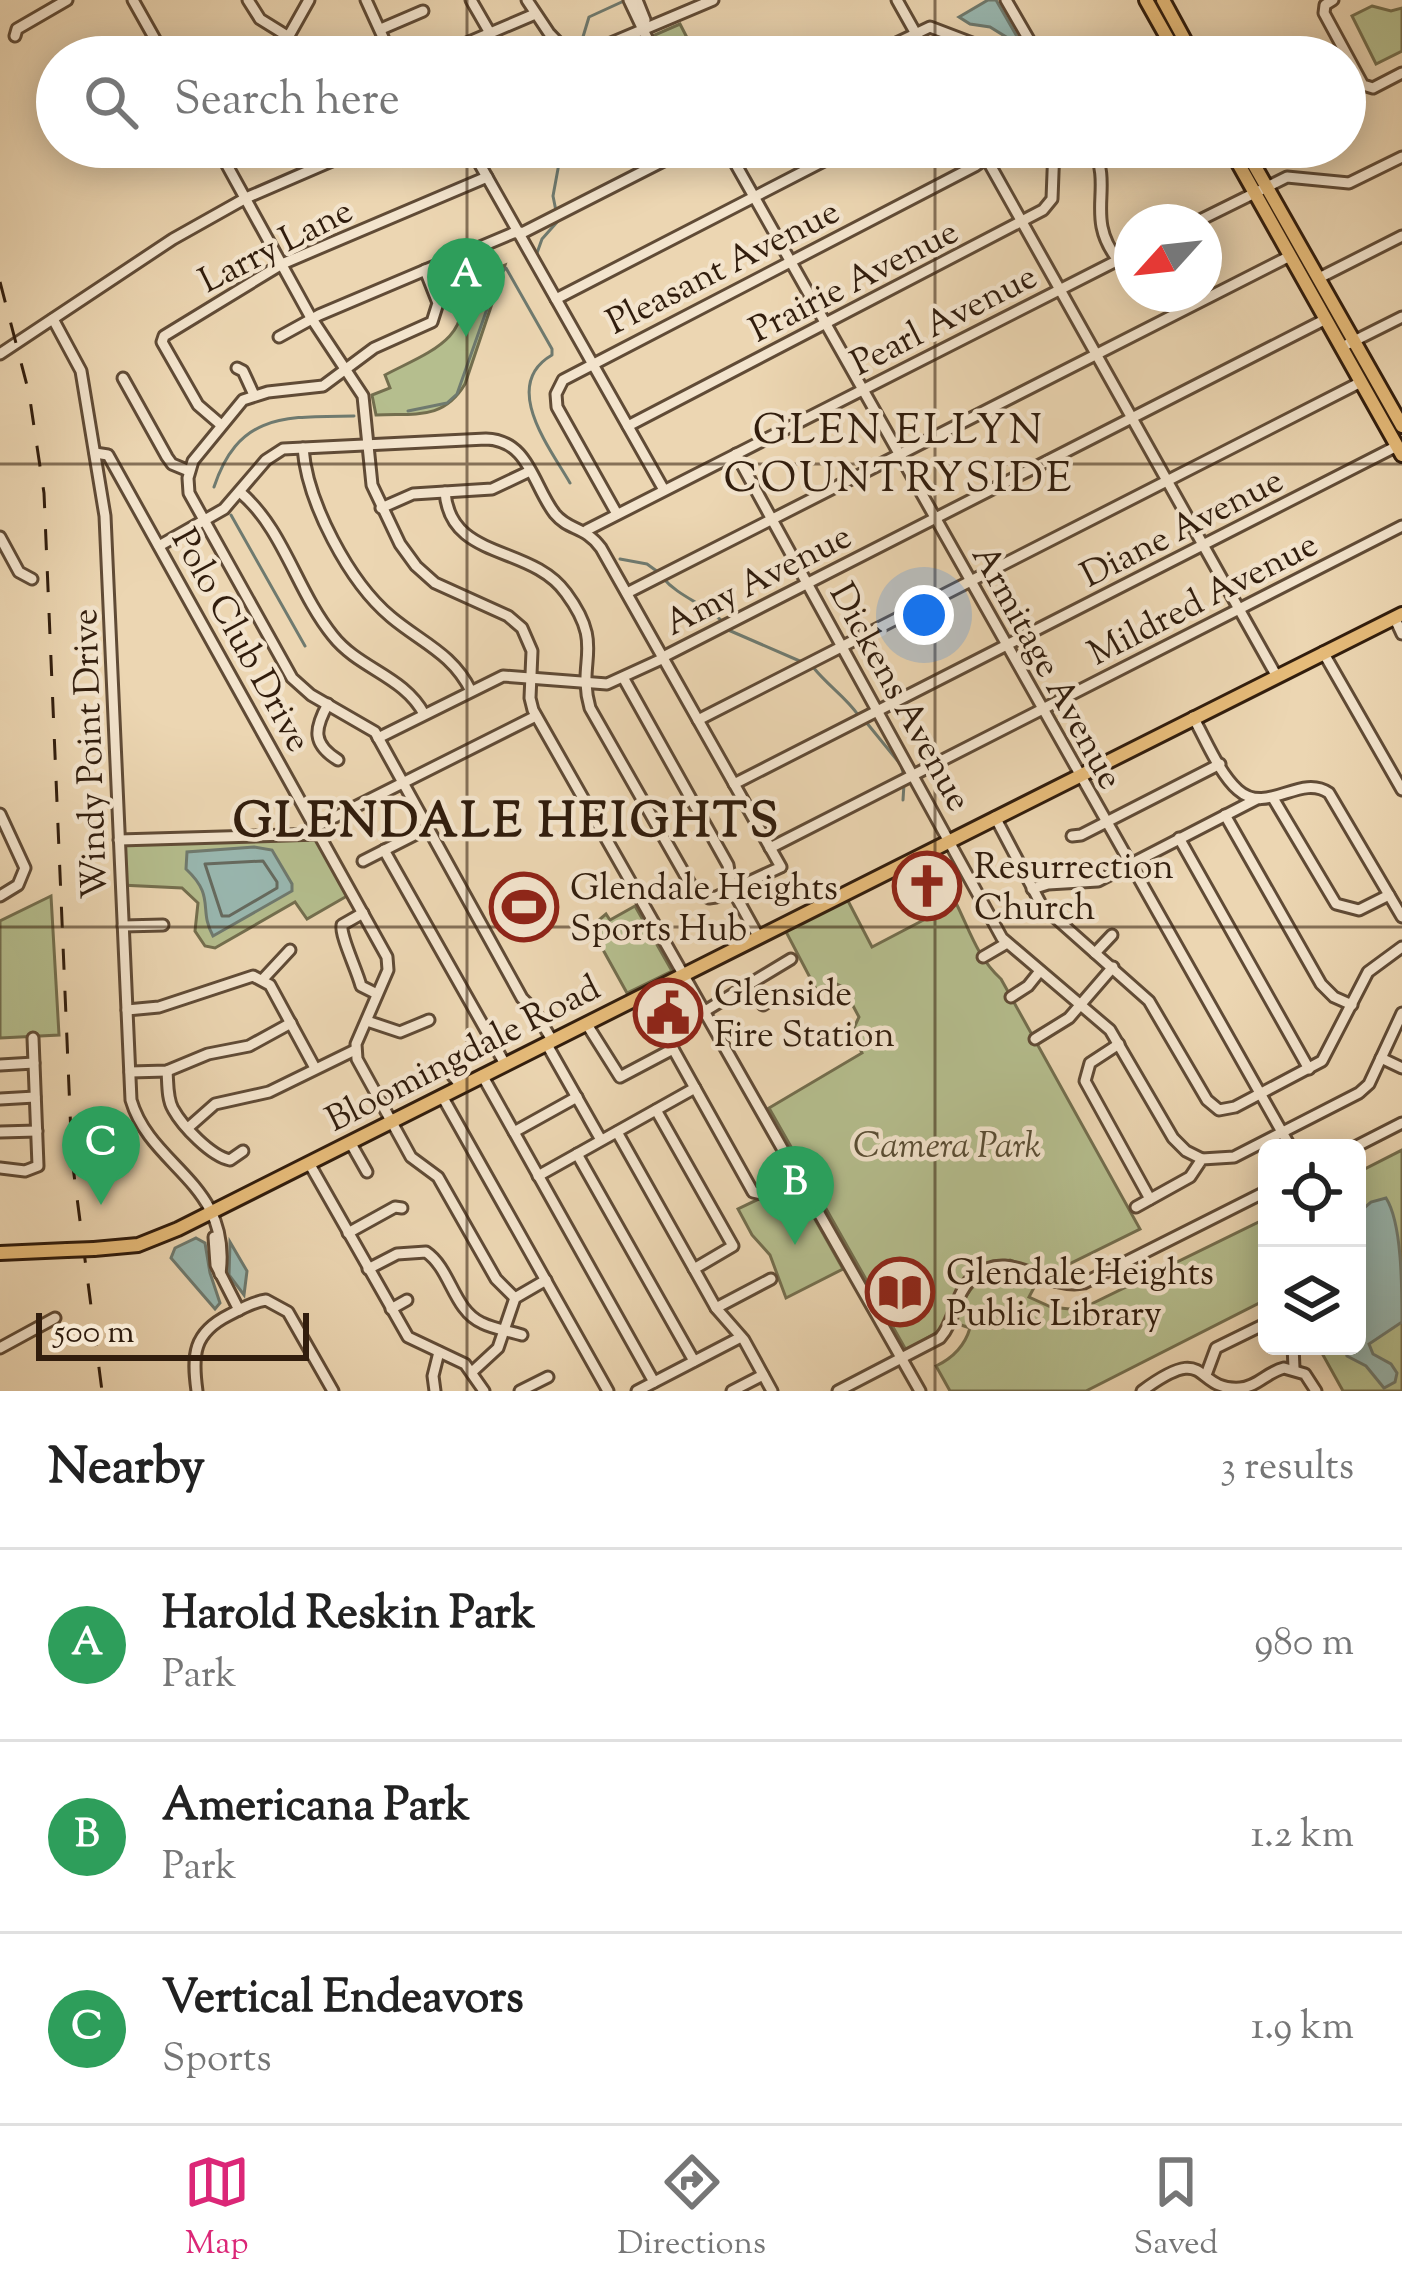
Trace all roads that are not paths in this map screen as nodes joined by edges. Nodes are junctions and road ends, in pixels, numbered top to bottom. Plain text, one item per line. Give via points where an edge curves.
1 (68, 0) edge
2 (133, 0) edge
3 (248, 0) edge
4 (309, 0) edge
5 (366, 0) edge
6 (471, 0) edge
7 (527, 0) edge
8 (633, 0) edge
9 (713, 0) edge
10 (898, 0) edge
11 (1026, 0) edge
12 (1146, 0) edge
13 (1162, 0) edge
14 (1333, 0) edge
15 (1008, 4) edge
16 (423, 11) dead end
17 (535, 14) junction
18 (381, 29) junction
19 (644, 30) junction
20 (915, 32) junction
21 (490, 33) junction
22 (15, 36) dead end
23 (153, 36) edge
24 (287, 36) edge
25 (290, 36) edge
26 (384, 36) edge
27 (483, 36) edge
28 (555, 36) edge
29 (629, 36) edge
30 (647, 36) edge
31 (907, 36) edge
32 (917, 36) edge
33 (956, 36) edge
34 (1027, 36) edge
35 (1166, 36) edge
36 (1182, 36) edge
37 (1336, 36) edge
38 (1402, 73) edge
39 (1366, 86) edge
40 (1402, 157) edge
41 (229, 168) edge
42 (315, 168) edge
43 (482, 168) edge
44 (649, 168) edge
45 (737, 168) edge
46 (810, 168) edge
47 (968, 168) edge
48 (993, 168) edge
49 (1053, 168) edge
50 (1100, 168) edge
51 (1244, 168) edge
52 (1252, 168) edge
53 (487, 177) junction
54 (1260, 189) junction
55 (753, 197) junction
56 (246, 198) junction
57 (1222, 209) edge
58 (1024, 222) junction
59 (519, 233) junction
60 (1402, 236) edge
61 (1114, 254) edge
62 (1290, 256) junction
63 (789, 260) junction
64 (1114, 262) edge
65 (283, 265) junction
66 (425, 270) junction
67 (1319, 278) junction
68 (1060, 289) junction
69 (556, 298) junction
70 (1402, 317) edge
71 (53, 319) junction
72 (312, 319) junction
73 (1326, 319) junction
74 (825, 323) junction
75 (279, 337) dead end
76 (1348, 344) junction
77 (0, 354) edge
78 (1097, 354) junction
79 (592, 362) junction
80 (237, 368) dead end
81 (346, 370) junction
82 (123, 378) dead end
83 (1361, 382) junction
84 (862, 389) junction
85 (254, 395) junction
86 (1132, 417) junction
87 (220, 424) junction
88 (628, 426) junction
89 (1402, 426) edge
90 (369, 445) junction
91 (303, 448) junction
92 (1399, 451) edge
93 (95, 453) junction
94 (736, 454) junction
95 (899, 454) junction
96 (189, 471) junction
97 (530, 471) junction
98 (1168, 481) junction
99 (664, 490) junction
100 (445, 492) junction
101 (241, 493) junction
102 (381, 508) junction
103 (617, 514) junction
104 (934, 518) junction
105 (772, 519) junction
106 (203, 522) junction
107 (1402, 526) edge
108 (587, 530) junction
109 (0, 537) edge
110 (1204, 544) junction
111 (159, 546) junction
112 (32, 579) dead end
113 (970, 581) junction
114 (807, 583) junction
115 (627, 593) junction
116 (1239, 609) junction
117 (1397, 622) edge
118 (1007, 645) junction
119 (843, 646) junction
120 (1323, 652) junction
121 (663, 658) junction
122 (1276, 675) junction
123 (532, 676) junction
124 (624, 679) junction
125 (587, 683) junction
126 (471, 692) junction
127 (328, 704) junction
128 (1042, 708) junction
129 (879, 710) junction
130 (424, 714) junction
131 (536, 716) junction
132 (1193, 717) junction
133 (698, 720) junction
134 (378, 738) junction
135 (338, 760) dead end
136 (1220, 764) junction
137 (1079, 774) junction
138 (915, 775) junction
139 (401, 784) junction
140 (734, 784) junction
141 (1402, 790) edge
142 (1273, 797) junction
143 (1257, 799) junction
144 (0, 814) edge
145 (1225, 815) junction
146 (995, 817) junction
147 (1106, 821) junction
148 (426, 829) junction
149 (319, 830) junction
150 (1072, 836) dead end
151 (1179, 838) junction
152 (951, 839) junction
153 (119, 840) junction
154 (14, 842) junction
155 (770, 848) junction
156 (0, 849) edge
157 (384, 850) junction
158 (363, 861) dead end
159 (1130, 863) junction
160 (1032, 889) junction
161 (732, 890) junction
162 (1389, 895) junction
163 (0, 896) edge
164 (363, 913) junction
165 (1402, 917) edge
166 (123, 926) junction
167 (164, 926) dead end
168 (1112, 935) dead end
169 (758, 936) junction
170 (1007, 944) junction
171 (1402, 947) edge
172 (290, 950) dead end
173 (1095, 953) junction
174 (983, 957) dead end
175 (791, 959) dead end
176 (1113, 967) junction
177 (1040, 971) junction
178 (683, 974) junction
179 (263, 980) junction
180 (377, 994) junction
181 (643, 994) junction
182 (1012, 997) dead end
183 (1081, 1005) junction
184 (1352, 1005) junction
185 (127, 1010) junction
186 (705, 1011) junction
187 (1402, 1013) edge
188 (429, 1020) dead end
189 (367, 1021) junction
190 (291, 1023) junction
191 (586, 1023) junction
192 (33, 1038) dead end
193 (1035, 1039) dead end
194 (549, 1042) junction
195 (1119, 1044) junction
196 (673, 1048) junction
197 (356, 1050) junction
198 (1381, 1058) junction
199 (34, 1064) junction
200 (505, 1064) junction
201 (0, 1065) edge
202 (316, 1068) junction
203 (1402, 1068) edge
204 (1310, 1069) junction
205 (448, 1070) dead end
206 (166, 1071) junction
207 (130, 1072) junction
208 (482, 1075) junction
209 (461, 1086) junction
210 (695, 1088) junction
211 (1260, 1094) junction
212 (442, 1096) junction
213 (34, 1097) junction
214 (577, 1097) junction
215 (0, 1099) edge
216 (656, 1110) junction
217 (392, 1121) junction
218 (1402, 1123) edge
219 (189, 1126) junction
220 (37, 1131) junction
221 (0, 1132) edge
222 (514, 1132) junction
223 (617, 1132) junction
224 (1282, 1132) junction
225 (1286, 1139) edge
226 (602, 1140) junction
227 (1366, 1141) edge
228 (350, 1142) junction
229 (243, 1151) dead end
230 (578, 1154) junction
231 (1202, 1159) junction
232 (309, 1163) junction
233 (0, 1168) edge
234 (367, 1172) dead end
235 (798, 1174) junction
236 (538, 1176) junction
237 (1258, 1195) edge
238 (1150, 1199) junction
239 (1136, 1207) dead end
240 (402, 1208) dead end
241 (208, 1214) junction
242 (348, 1233) junction
243 (0, 1253) edge
244 (368, 1269) junction
245 (694, 1269) junction
246 (546, 1280) junction
247 (771, 1280) dead end
248 (515, 1298) junction
249 (407, 1300) dead end
250 (716, 1308) junction
251 (391, 1309) junction
252 (239, 1310) junction
253 (55, 1318) dead end
254 (1258, 1327) edge
255 (503, 1329) junction
256 (522, 1335) dead end
257 (741, 1337) junction
258 (0, 1348) edge
259 (439, 1352) junction
260 (1293, 1355) edge
261 (902, 1358) junction
262 (694, 1361) junction
263 (1294, 1368) junction
264 (472, 1372) junction
265 (763, 1375) junction
266 (1206, 1375) junction
267 (548, 1377) dead end
268 (860, 1380) junction
269 (654, 1382) junction
270 (1222, 1389) edge
271 (197, 1391) edge
272 (334, 1391) edge
273 (436, 1391) edge
274 (484, 1391) edge
275 (520, 1391) edge
276 (608, 1391) edge
277 (637, 1391) edge
278 (732, 1391) edge
279 (772, 1391) edge
280 (838, 1391) edge
281 (866, 1391) edge
282 (920, 1391) edge
283 (1142, 1391) edge
284 (1316, 1391) edge

1 - 22 street
2 - 23 street
3 - 24 street
4 - 25 street
5 - 18 street
6 - 21 street
7 - 17 street
8 - 19 street
9 - 19 street
10 - 20 street
11 - 15 street
12 - 35 main road
13 - 36 main road
14 - 37 street via 1324,13
15 - 34 street
16 - 18 street
17 - 21 street
17 - 28 street
18 - 26 street
19 - 29 street
19 - 30 street
20 - 31 street
20 - 32 street
20 - 33 street via 938,27
21 - 27 street
38 - 39 street
40 - 54 street via 1349,183 1299,177
41 - 56 street
42 - 56 street
43 - 53 street
44 - 59 street
45 - 55 street, Armitage Avenue
46 - 55 street
47 - 63 street, Pleasant Avenue
48 - 58 street
49 - 58 street via 1052,199
50 - 61 street via 1100,232
51 - 54 main road
52 - 54 main road
53 - 59 street
53 - 65 street, Larry Lane
54 - 57 street
54 - 62 main road
54 - 67 main road
55 - 63 street, Armitage Avenue
55 - 69 street
56 - 65 street
56 - 71 street
58 - 68 street
58 - 74 street, Prairie Avenue
59 - 66 street
59 - 69 street
60 - 67 street
62 - 73 main road
62 - 78 street
63 - 74 street, Armitage Avenue
63 - 79 street, Pleasant Avenue
64 - 68 street, Pearl Avenue
65 - 72 street
65 - 87 street, Larry Lane via 164,336 198,405
66 - 72 street
66 - 81 street via 438,302 432,322
67 - 76 main road
68 - 78 street
68 - 84 street, Pearl Avenue
69 - 79 street
70 - 76 street
71 - 77 street
71 - 93 street, Windy Point Drive via 81,371
72 - 75 street
72 - 81 street
73 - 76 main road
73 - 86 street, Amy Avenue
74 - 84 street, Armitage Avenue
74 - 88 street, Prairie Avenue
76 - 83 main road
76 - 89 main road
78 - 86 street
78 - 95 street
79 - 88 street
79 - 103 street via 563,380 556,401
80 - 85 street
81 - 85 street via 316,388
81 - 90 street via 364,402
82 - 96 street via 167,458
83 - 92 main road
83 - 98 street
84 - 94 street, Pearl Avenue
84 - 95 street, Armitage Avenue
85 - 87 street
86 - 98 street
86 - 104 street, Amy Avenue
87 - 96 street
88 - 99 street
90 - 91 street
90 - 97 street via 502,440
90 - 102 street
91 - 101 street via 271,456
91 - 126 street via 314,500 358,580 383,611 447,656
92 - 110 street, Diane Avenue
93 - 111 street, Polo Club Drive via 108,455
93 - 153 street, Windy Point Drive
94 - 99 street, Pearl Avenue
94 - 105 street, Dickens Avenue
95 - 104 street, Armitage Avenue
95 - 105 street
96 - 106 street
97 - 100 street via 497,488
97 - 108 street via 558,517
98 - 110 street
98 - 113 street
99 - 103 street, Pearl Avenue
100 - 102 street
100 - 125 street via 459,531 542,568 568,596 589,634
101 - 106 street
101 - 130 street via 259,509 333,636 365,666 408,689
102 - 123 street via 425,575 522,628
103 - 108 street, Pearl Avenue
104 - 113 street, Armitage Avenue
104 - 114 street, Amy Avenue
105 - 114 street, Dickens Avenue
105 - 115 street
106 - 111 street
106 - 127 street via 289,673
107 - 116 street, Mildred Avenue
108 - 115 street
109 - 112 street
110 - 116 street
110 - 118 street, Diane Avenue
111 - 149 street, Polo Club Drive
113 - 118 street, Armitage Avenue
113 - 119 street
114 - 119 street, Dickens Avenue
114 - 121 street, Amy Avenue
115 - 121 street
116 - 122 street
116 - 128 street, Mildred Avenue
117 - 120 main road, Bloomingdale Road
118 - 128 street, Armitage Avenue
118 - 129 street, Diane Avenue
119 - 129 street, Dickens Avenue
119 - 133 street
120 - 122 main road, Bloomingdale Road
120 - 141 street
121 - 124 street, Amy Avenue
121 - 133 street
122 - 132 main road, Bloomingdale Road
123 - 125 street, Amy Avenue
123 - 126 street, Amy Avenue via 503,676
123 - 131 street
124 - 125 street, Amy Avenue
124 - 161 street via 728,865
125 - 161 street via 590,708 688,881 709,898
126 - 130 street, Amy Avenue
127 - 134 street
127 - 135 street via 317,739
128 - 137 street, Armitage Avenue
128 - 138 street, Mildred Avenue
129 - 138 street, Dickens Avenue
129 - 140 street, Diane Avenue
130 - 134 street, Amy Avenue
131 - 139 street
131 - 178 street
132 - 136 street
132 - 137 main road, Bloomingdale Road
133 - 140 street
134 - 139 street
136 - 143 street via 1241,794
136 - 147 street
137 - 146 main road, Bloomingdale Road
137 - 147 street, Armitage Avenue
138 - 152 street, Dickens Avenue
138 - 155 street, Mildred Avenue
139 - 148 street
139 - 149 street
140 - 155 street
142 - 143 street
142 - 162 street via 1309,787 1329,793
142 - 162 street via 1336,904 1359,910
143 - 145 street
144 - 154 street
145 - 151 street
145 - 184 street via 1323,988
146 - 152 main road, Bloomingdale Road
146 - 160 street
147 - 150 street
147 - 159 street, Armitage Avenue
148 - 157 street
148 - 194 street
149 - 153 street
149 - 164 street, Polo Club Drive
151 - 159 street
151 - 204 street
152 - 169 main road, Bloomingdale Road
152 - 170 street, Dickens Avenue
153 - 166 street, Windy Point Drive
154 - 156 street
154 - 163 street via 25,872
155 - 161 street via 781,868
157 - 158 street
157 - 200 street
159 - 160 street via 1090,884
159 - 211 street, Armitage Avenue
160 - 173 street
161 - 169 street
162 - 165 street
164 - 180 street, Polo Club Drive via 389,964
164 - 180 street via 340,934 362,986
166 - 167 street
166 - 185 street, Windy Point Drive
168 - 173 street
169 - 178 main road, Bloomingdale Road
170 - 174 street
170 - 177 street
171 - 184 street via 1371,968
172 - 179 street
173 - 176 street
175 - 186 street
176 - 183 street
176 - 211 street via 1155,1010 1214,1108
177 - 182 street
177 - 183 street
178 - 181 main road, Bloomingdale Road
178 - 186 street
179 - 185 street via 248,977
179 - 190 street
180 - 189 street, Polo Club Drive
181 - 191 main road, Bloomingdale Road
181 - 196 street
183 - 193 street
183 - 195 street
184 - 204 street via 1329,1053
185 - 207 street, Windy Point Drive
186 - 235 street
187 - 198 street
188 - 189 street via 400,1032
189 - 197 street, Polo Club Drive
190 - 202 street
190 - 206 street via 249,1046
191 - 194 main road, Bloomingdale Road
191 - 196 street via 620,1077
192 - 199 street
194 - 200 main road, Bloomingdale Road
194 - 214 street
195 - 231 street via 1176,1143
195 - 238 street via 1093,1059 1085,1081
196 - 210 street
197 - 202 street
197 - 217 street
198 - 203 street
198 - 224 street via 1359,1094
199 - 201 street
199 - 213 street
200 - 208 main road, Bloomingdale Road
202 - 219 street via 261,1095 215,1104
204 - 211 street
205 - 209 street
206 - 207 street
206 - 219 street via 172,1108
207 - 241 street, Windy Point Drive via 138,1117
208 - 209 main road, Bloomingdale Road
208 - 222 street
209 - 212 main road, Bloomingdale Road
210 - 216 street
210 - 235 street via 757,1195
211 - 224 street, Armitage Avenue
212 - 217 main road, Bloomingdale Road
212 - 246 street
213 - 215 street
213 - 220 street
214 - 222 street
214 - 226 street
216 - 223 street
216 - 245 street via 732,1248
217 - 228 main road, Bloomingdale Road
217 - 248 street
218 - 227 street
219 - 229 street via 225,1160
220 - 221 street
220 - 233 street via 38,1166
222 - 236 street
223 - 226 street
223 - 245 street
224 - 225 street, Armitage Avenue
224 - 231 street via 1228,1159
226 - 230 street
228 - 232 main road, Bloomingdale Road
228 - 234 street
230 - 236 street
230 - 262 street
231 - 238 street via 1190,1177
232 - 241 main road, Bloomingdale Road
232 - 242 street
235 - 261 street
236 - 269 street
237 - 261 street via 1078,1284 1018,1266 984,1270 963,1288 942,1335
238 - 239 street
240 - 242 street
241 - 243 main road, Bloomingdale Road, bridge via 147,1243
241 - 252 street, Windy Point Drive via 216,1265
242 - 244 street
244 - 251 street
244 - 255 street via 397,1254 426,1252 471,1316
245 - 250 street
246 - 248 street
246 - 276 street
247 - 250 street
248 - 255 street
249 - 251 street
250 - 257 street
251 - 259 street via 408,1336
252 - 271 street via 199,1338
252 - 272 street via 260,1301 284,1307
253 - 258 street
254 - 266 street via 1216,1348
255 - 256 street
255 - 264 street via 498,1348
257 - 262 street
257 - 265 street
259 - 264 street
259 - 273 street
260 - 263 street
261 - 268 street
261 - 282 street
262 - 269 street
263 - 270 street
263 - 284 street
264 - 274 street
265 - 278 street
265 - 279 street
266 - 270 street
266 - 283 street via 1180,1368
267 - 275 street
268 - 280 street
268 - 281 street
269 - 277 street

